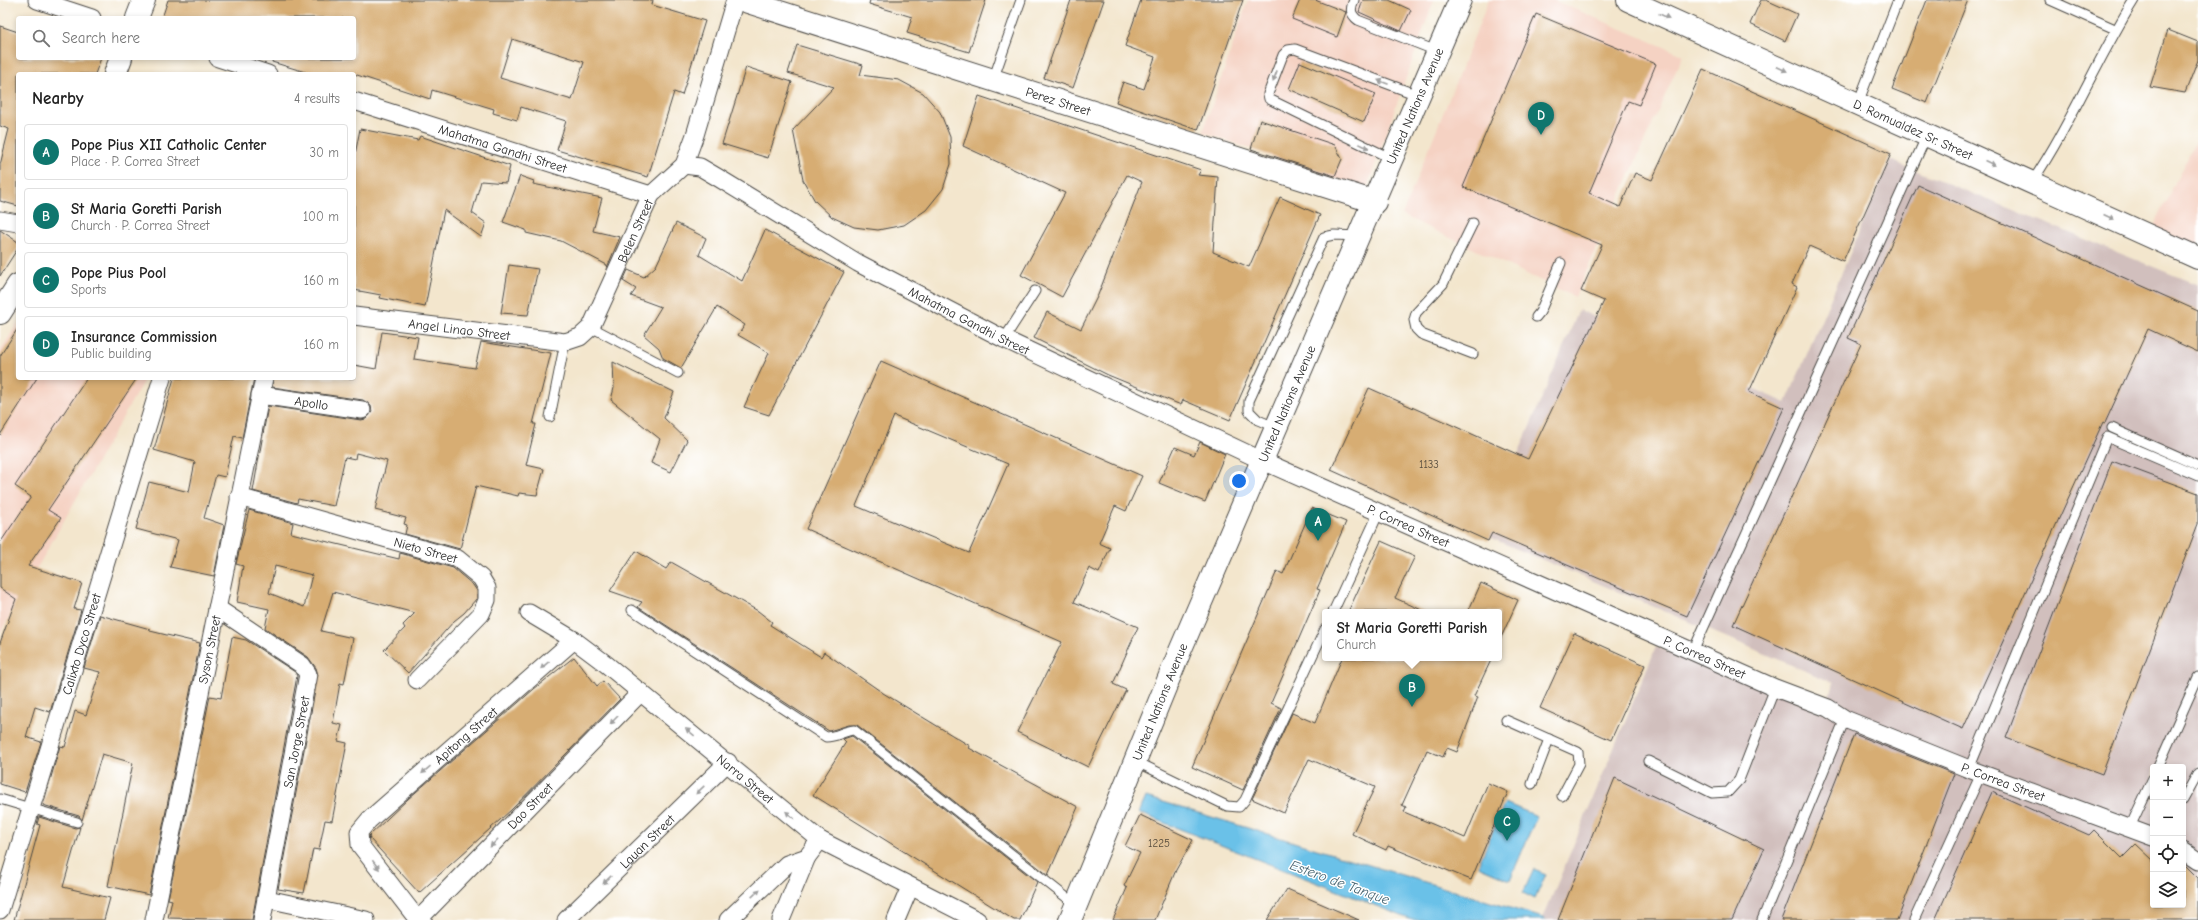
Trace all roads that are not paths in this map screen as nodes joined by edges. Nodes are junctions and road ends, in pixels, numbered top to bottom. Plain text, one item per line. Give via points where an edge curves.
1 (36, 0) edge
2 (144, 0) edge
3 (735, 0) edge
4 (742, 0) edge
5 (1021, 0) edge
6 (1354, 0) edge
7 (1460, 0) edge
8 (1898, 0) edge
9 (2050, 0) edge
10 (2134, 0) edge
11 (1638, 2) edge
12 (86, 16) edge
13 (138, 16) edge
14 (2115, 29) junction
15 (1439, 52) junction
16 (120, 60) edge
17 (224, 60) edge
18 (116, 72) edge
19 (262, 72) edge
20 (993, 80) junction
21 (1420, 96) junction
22 (356, 102) edge
23 (1858, 103) junction
24 (1927, 134) junction
25 (1393, 160) junction
26 (684, 165) junction
27 (2032, 182) junction
28 (651, 195) junction
29 (1375, 202) junction
30 (0, 220) edge
31 (16, 223) edge
32 (1473, 223) dead end
33 (1360, 236) junction
34 (2198, 258) edge
35 (1560, 263) dead end
36 (16, 288) edge
37 (1035, 290) dead end
38 (0, 314) edge
39 (356, 316) edge
40 (1536, 317) dead end
41 (591, 327) junction
42 (1004, 339) junction
43 (565, 342) junction
44 (1473, 354) dead end
45 (678, 373) dead end
46 (161, 380) edge
47 (264, 380) edge
48 (260, 395) junction
49 (362, 410) dead end
50 (550, 417) dead end
51 (1277, 428) junction
52 (2112, 428) dead end
53 (1263, 461) junction
54 (2198, 466) edge
55 (2198, 476) edge
56 (239, 497) junction
57 (1379, 512) junction
58 (217, 608) junction
59 (1334, 609) edge
60 (632, 610) dead end
61 (529, 613) dead end
62 (1322, 635) edge
63 (574, 640) junction
64 (1693, 651) junction
65 (2198, 677) edge
66 (417, 680) dead end
67 (1776, 688) junction
68 (641, 692) junction
69 (1845, 718) junction
70 (1506, 720) dead end
71 (1549, 739) junction
72 (1135, 761) junction
73 (1648, 761) dead end
74 (728, 762) junction
75 (2159, 764) edge
76 (1975, 772) junction
77 (2198, 773) edge
78 (1532, 784) dead end
79 (2150, 784) edge
80 (2186, 795) edge
81 (1562, 796) dead end
82 (0, 799) edge
83 (32, 809) junction
84 (77, 822) dead end
85 (2130, 827) junction
86 (2151, 836) edge
87 (820, 840) junction
88 (2186, 853) edge
89 (807, 857) junction
90 (2198, 861) edge
91 (910, 887) junction
92 (267, 899) junction
93 (0, 910) edge
94 (1073, 913) edge
95 (154, 920) edge
96 (262, 920) edge
97 (366, 920) edge
98 (418, 920) edge
99 (566, 920) edge
100 (728, 920) edge
101 (781, 920) edge
102 (896, 920) edge
103 (977, 920) edge
104 (1762, 920) edge
105 (1914, 920) edge

1 - 12 street
2 - 13 main road
3 - 26 street, Belen Street via 696,135
4 - 20 main road, Perez Street
5 - 20 lane
6 - 15 lane via 1350,9 1358,20
7 - 15 main road, United Nations Avenue
8 - 23 lane
9 - 14 lane
10 - 14 lane
11 -> 23 main road, D. Romualdez Sr. Street
14 - 27 lane via 2049,157
15 - 21 main road, United Nations Avenue
16 - 18 main road
17 - 19 street
20 - 29 main road, Perez Street
21 - 25 main road, United Nations Avenue
21 -> 25 lane via 1296,49 1288,50 1283,55 1268,94 1269,99
22 - 28 street, Mahatma Gandhi Street
23 - 24 main road, D. Romualdez Sr. Street
24 -> 27 main road, D. Romualdez Sr. Street
24 - 64 lane
25 - 29 main road, United Nations Avenue
26 - 28 street, Belen Street
26 - 42 street, Mahatma Gandhi Street via 700,167 858,263
27 -> 34 main road, D. Romualdez Sr. Street
28 - 41 street, Belen Street
29 - 33 main road, United Nations Avenue
30 - 31 street
32 - 44 lane via 1443,284 1416,313 1414,320 1416,329 1421,334
33 - 51 main road, United Nations Avenue
33 - 51 lane via 1324,237 1249,401 1248,411 1258,420
35 - 40 lane
36 - 38 main road
37 - 42 lane
39 - 43 street, Angel Linao Street
41 - 43 street, Belen Street via 580,337
41 - 45 lane
42 - 53 street, Mahatma Gandhi Street
43 - 50 lane
46 - 83 street, Calixto Dyco Street
47 - 48 street, Syson Street
48 - 49 street, Apollo
48 - 56 street, Syson Street
51 - 53 main road, United Nations Avenue
52 - 54 lane
53 - 57 street, P. Correa Street
53 - 72 main road, United Nations Avenue
55 - 76 lane via 2107,437
56 - 58 street, Syson Street
56 - 66 street, Nieto Street via 458,559 481,578 487,588 487,600 481,614
57 - 59 lane
57 - 64 street, P. Correa Street
58 - 92 street, San Jorge Street via 302,665 308,674
58 - 95 street, Syson Street
60 - 94 lane via 826,738 854,730
61 - 63 street, Narra Street
62 - 72 lane via 1245,800 1239,807 1227,806
63 - 68 street, Narra Street
63 -> 98 street, Apitong Street via 369,820 359,832 360,845
64 - 67 street, P. Correa Street
65 - 75 lane
67 - 69 street, P. Correa Street via 1828,708
67 - 73 lane via 1739,780 1728,792 1712,792
74 -> 68 street, Narra Street
68 -> 98 street, Dao Street
69 - 76 street, P. Correa Street
69 - 104 lane
70 - 71 lane
71 - 78 lane
71 - 81 lane via 1572,748 1578,752 1580,758
72 - 94 main road, United Nations Avenue
87 -> 74 street, Narra Street
74 -> 99 street, Lauan Street
76 - 85 street, P. Correa Street
76 - 105 lane
77 - 80 lane
79 - 85 lane
82 - 83 lane
83 - 84 lane
83 - 93 street, Calixto Dyco Street
85 - 86 street, P. Correa Street
87 - 89 street
87 - 91 street, Narra Street
88 - 90 street
100 -> 89 street via 787,864
89 - 101 street
91 - 102 street
91 - 103 street, Narra Street
92 - 96 street, San Jorge Street
92 - 97 street

